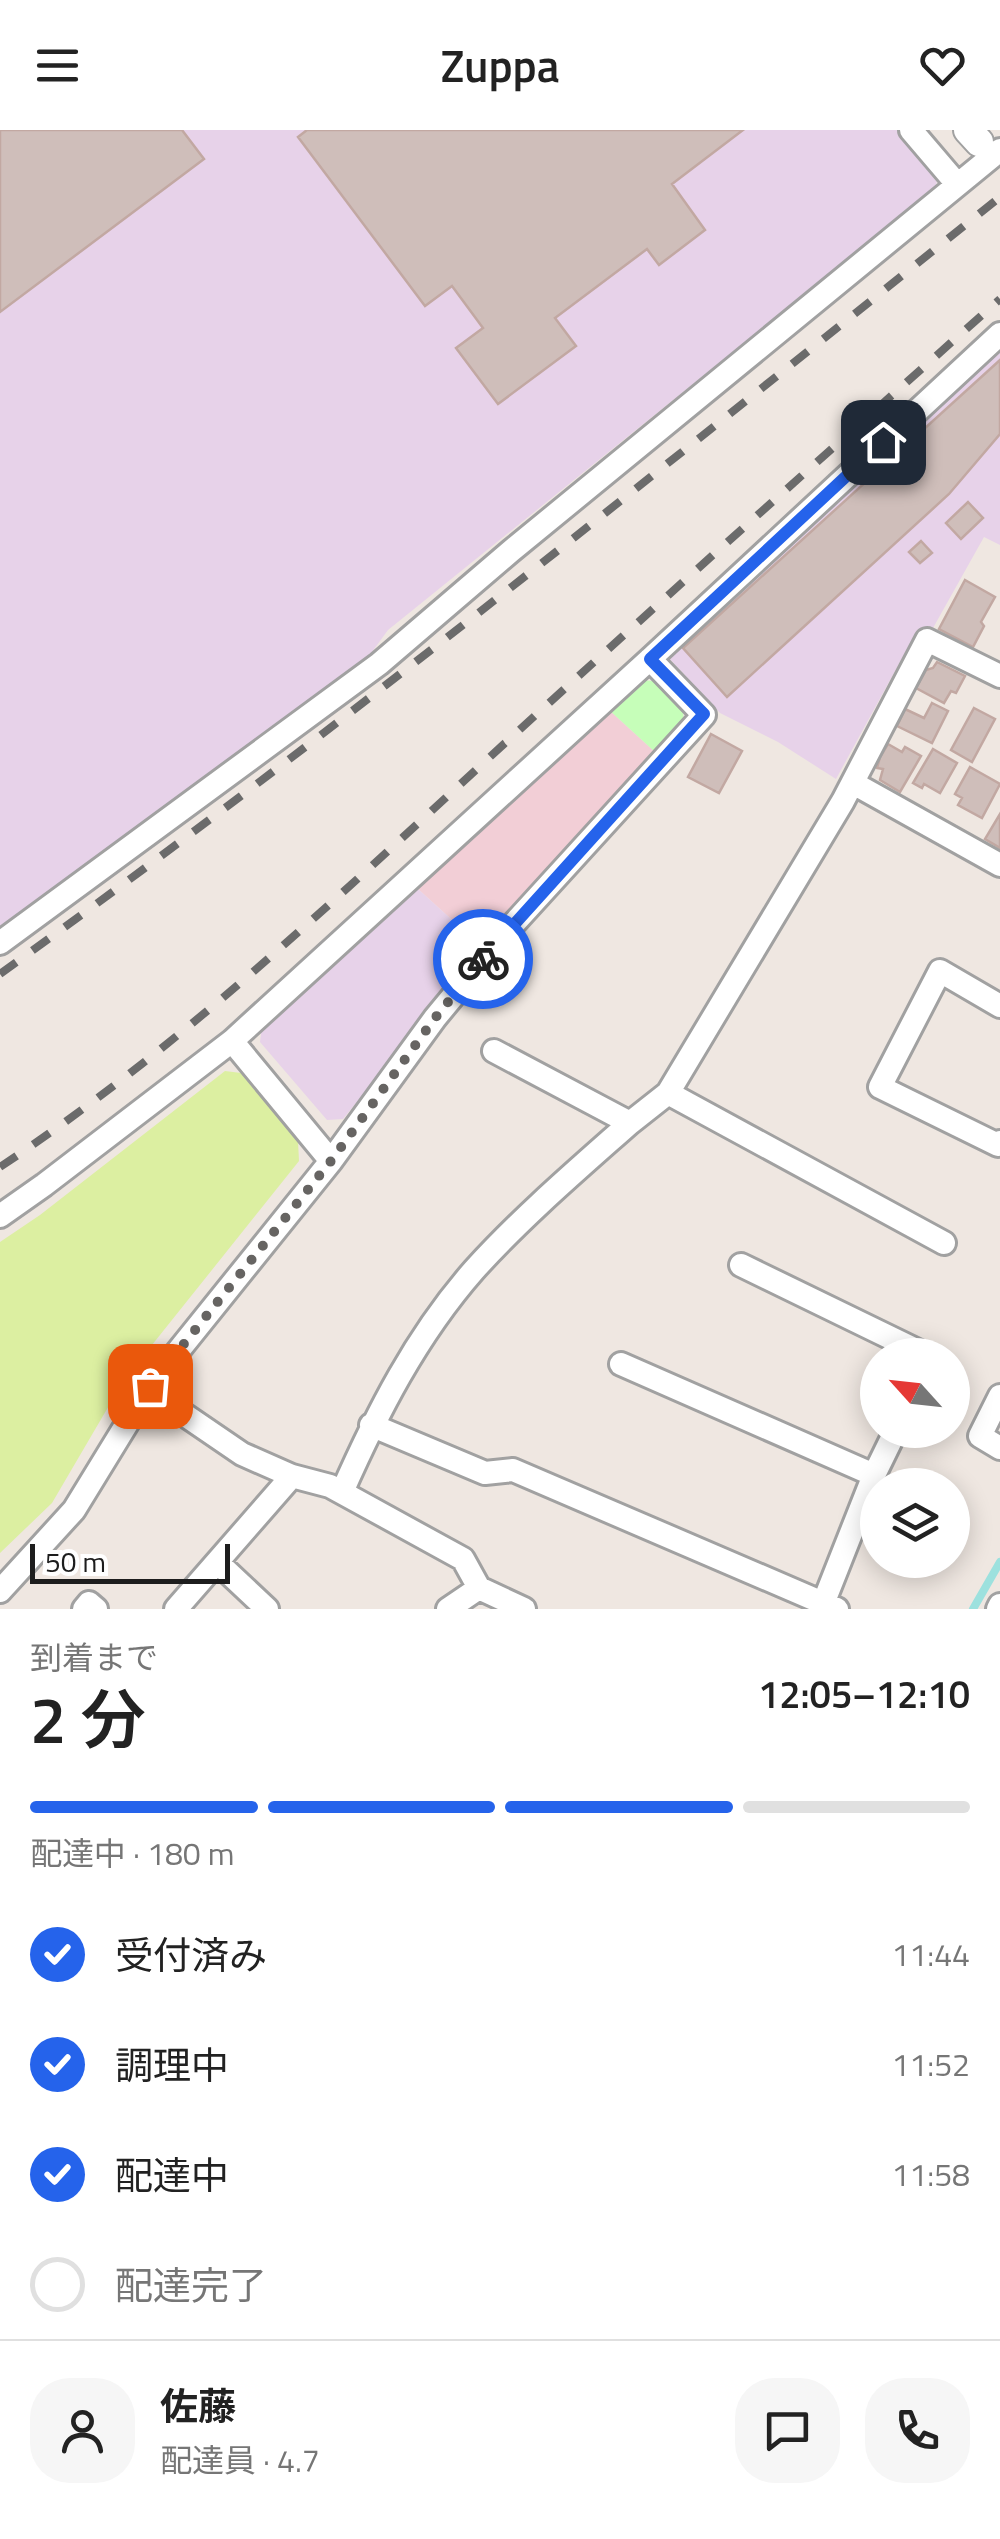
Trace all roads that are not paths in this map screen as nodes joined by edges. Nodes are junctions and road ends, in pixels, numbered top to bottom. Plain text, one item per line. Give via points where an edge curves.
1 (910, 130) edge
2 (982, 141) edge
3 (957, 184) junction
4 (1000, 334) edge
5 (650, 659) junction
6 (1000, 676) edge
7 (853, 784) junction
8 (1000, 865) edge
9 (0, 943) edge
10 (1000, 1006) edge
11 (232, 1041) junction
12 (494, 1052) dead end
13 (668, 1092) junction
14 (630, 1123) junction
15 (1000, 1142) edge
16 (331, 1161) junction
17 (0, 1216) edge
18 (944, 1243) dead end
19 (741, 1265) dead end
20 (891, 1338) edge
21 (621, 1364) dead end
22 (150, 1386) junction
23 (1000, 1396) edge
24 (372, 1425) junction
25 (1000, 1448) edge
26 (860, 1469) edge
27 (292, 1476) junction
28 (342, 1492) junction
29 (860, 1515) edge
30 (217, 1562) junction
31 (479, 1588) junction
32 (0, 1591) edge
33 (828, 1607) edge
34 (84, 1609) edge
35 (96, 1609) edge
36 (176, 1609) edge
37 (268, 1609) edge
38 (448, 1609) edge
39 (524, 1609) edge

1 - 3 street
2 - 3 street
3 - 9 street via 379,664
4 - 5 street
5 - 11 street
5 - 16 street via 704,714 506,931
6 - 7 street via 927,640
7 - 8 street
7 - 13 street
10 - 15 street via 940,971 880,1086
11 - 16 street
11 - 17 street
12 - 14 street
13 - 14 street
13 - 18 street
14 - 24 street via 473,1271 401,1370
16 - 22 street
19 - 20 street
21 - 26 street
22 - 27 street via 242,1454
22 - 32 street via 74,1510
23 - 25 street via 980,1436
24 - 28 street
24 - 33 street via 485,1474 513,1470
27 - 28 street
27 - 30 street
28 - 31 street via 463,1558
29 - 33 street
30 - 36 street
30 - 37 street
31 - 38 street
31 - 39 street
34 - 35 street via 90,1603

